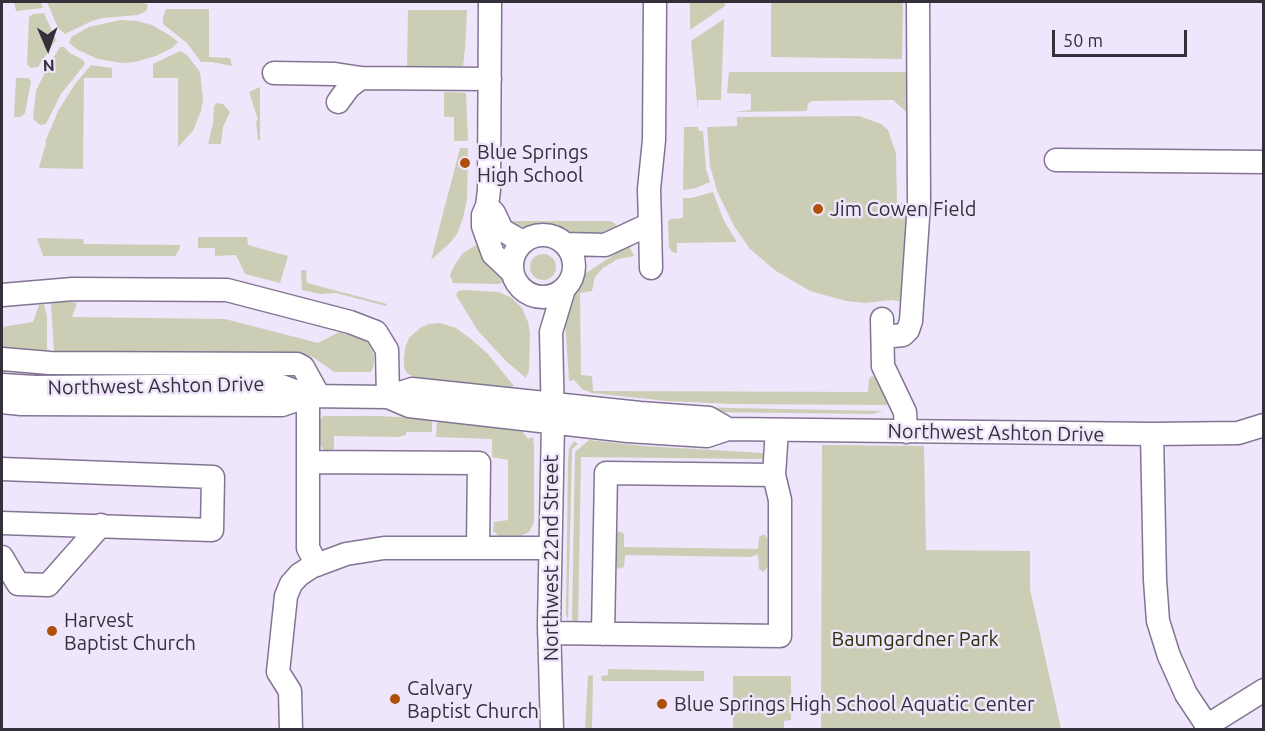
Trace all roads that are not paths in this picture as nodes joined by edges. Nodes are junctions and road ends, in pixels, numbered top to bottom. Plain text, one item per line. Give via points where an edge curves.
1 (490, 2) edge
2 (655, 2) edge
3 (918, 2) edge
4 (274, 73) dead end
5 (361, 78) junction
6 (490, 79) junction
7 (338, 102) dead end
8 (1056, 160) dead end
9 (1263, 162) edge
10 (487, 206) junction
11 (650, 224) junction
12 (522, 242) junction
13 (565, 244) junction
14 (605, 245) junction
15 (651, 268) dead end
16 (511, 271) junction
17 (569, 280) junction
18 (2, 295) edge
19 (531, 296) junction
20 (551, 332) junction
21 (2, 359) edge
22 (2, 385) edge
23 (313, 396) junction
24 (388, 397) junction
25 (2, 402) edge
26 (553, 413) junction
27 (1263, 425) edge
28 (777, 430) junction
29 (906, 432) junction
30 (1152, 434) junction
31 (308, 462) junction
32 (2, 469) edge
33 (774, 475) junction
34 (2, 523) edge
35 (101, 525) junction
36 (478, 547) junction
37 (550, 548) junction
38 (2, 559) edge
39 (317, 565) junction
40 (549, 633) junction
41 (603, 634) junction
42 (1263, 690) edge
43 (1209, 727) edge
44 (291, 729) edge
45 (552, 729) edge

1 - 6 street
2 - 11 street
3 - 29 street via 919,203 911,321 903,335 883,328 883,366 905,412
4 - 5 street
5 - 6 street
5 - 7 street
6 - 10 street
8 - 9 street
10 - 12 street via 502,230
10 - 16 street via 483,217 488,243 493,254
11 - 14 street
11 - 15 street
12 - 13 street via 540,235 558,238
12 - 16 street via 514,253
13 - 14 street
13 - 17 street via 571,252
14 - 17 street
16 - 19 street via 518,286
17 - 19 street via 549,297
17 - 20 street
18 - 24 street via 73,289 227,290 350,322 376,332 387,350
19 - 20 street
20 - 26 street, Northwest 22nd Street
21 - 23 street via 50,363 297,364 303,367
22 - 23 street, Northwest Ashton Drive via 279,385
23 - 24 street, Northwest Ashton Drive
23 - 25 street, Northwest Ashton Drive via 282,405
23 - 31 street
24 - 26 street, Northwest Ashton Drive via 409,406
26 - 28 street, Northwest Ashton Drive via 707,436 728,429
26 - 37 street, Northwest 22nd Street
27 - 30 street, Northwest Ashton Drive via 1238,434
28 - 29 street, Northwest Ashton Drive
28 - 33 street
29 - 30 street, Northwest Ashton Drive
30 - 43 street via 1158,621 1186,694
31 - 36 street via 479,463
31 - 39 street via 308,548
32 - 35 street via 213,477 212,530
33 - 41 street via 606,473
33 - 41 street via 780,500 780,636
34 - 35 street
35 - 38 street via 48,585 18,584
36 - 37 street
36 - 39 street via 384,548 346,554
37 - 40 street, Northwest 22nd Street
39 - 44 street via 299,575 286,596 278,672 290,691
40 - 41 street
40 - 45 street, Northwest 22nd Street
42 - 43 street

